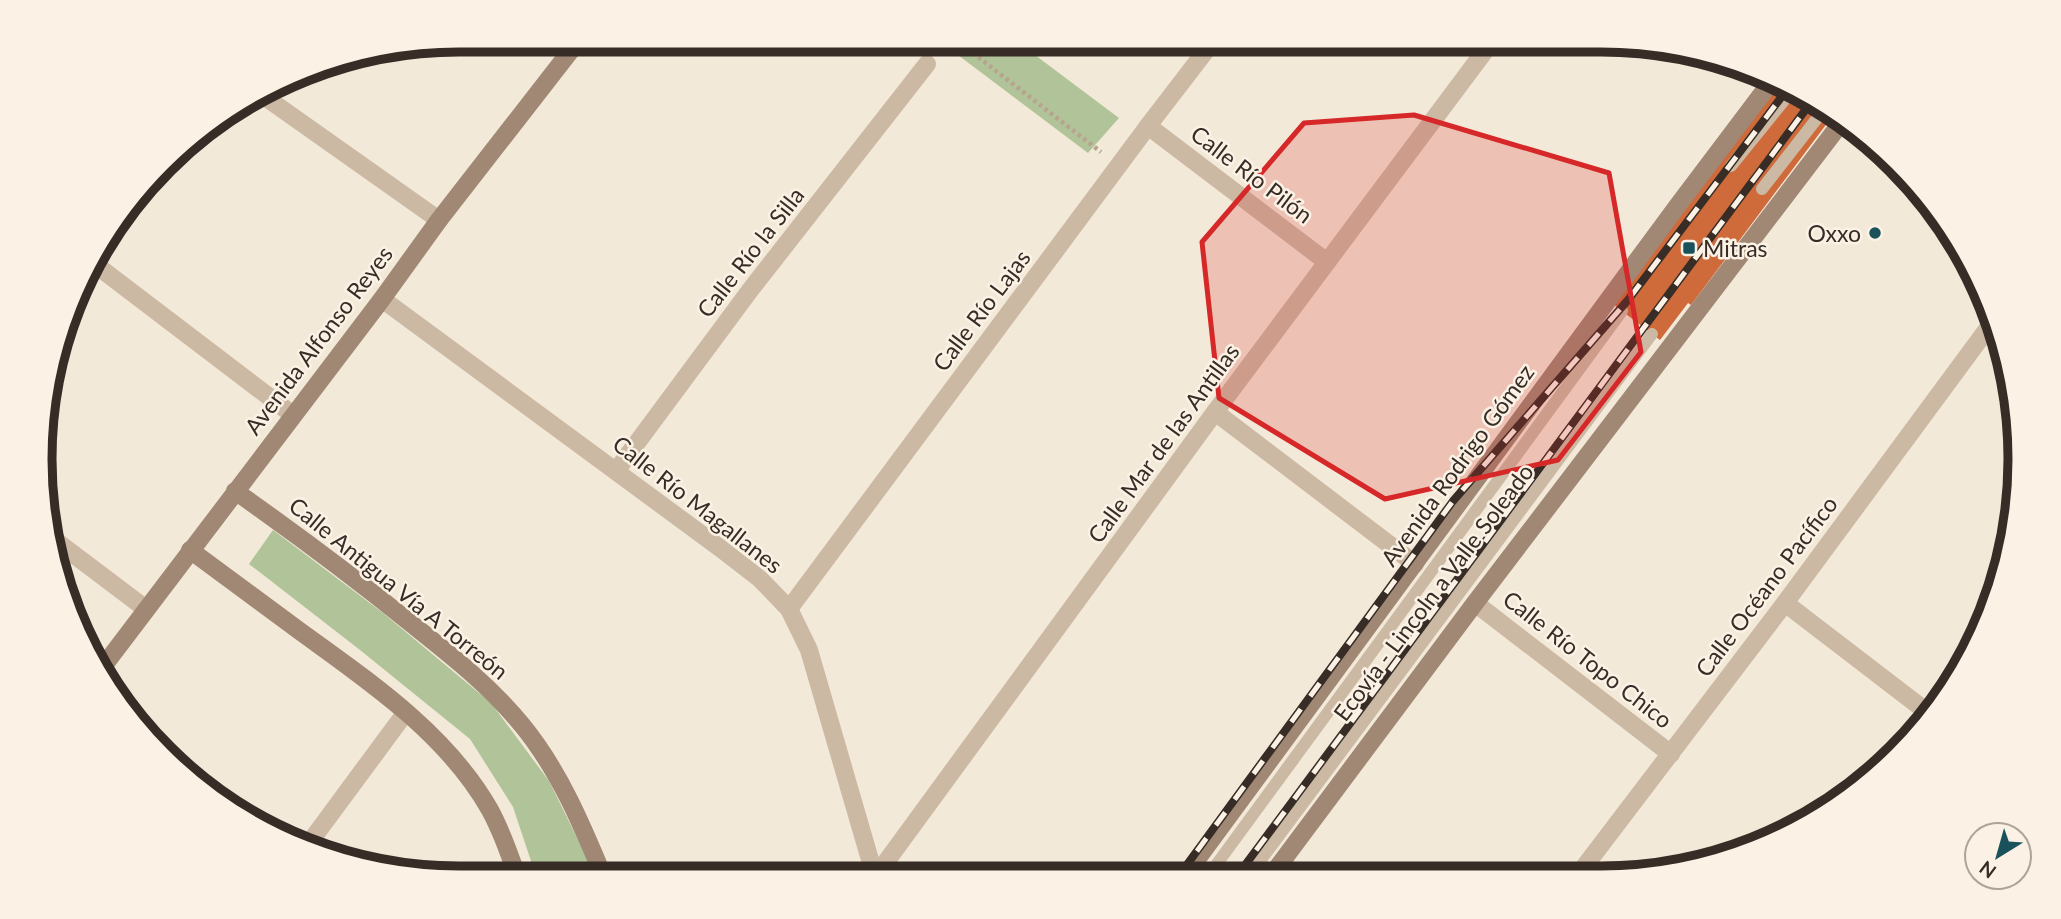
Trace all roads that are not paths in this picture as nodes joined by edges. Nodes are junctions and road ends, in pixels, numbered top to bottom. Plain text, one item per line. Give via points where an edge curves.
1 (569, 52) edge
2 (1205, 52) edge
3 (1484, 52) edge
4 (927, 64) dead end
5 (1767, 87) edge
6 (1787, 97) edge
7 (269, 100) edge
8 (1819, 116) edge
9 (1148, 126) junction
10 (1837, 128) edge
11 (1731, 166) dead end
12 (1762, 189) dead end
13 (439, 220) junction
14 (1327, 262) junction
15 (100, 268) edge
16 (382, 299) junction
17 (1622, 311) dead end
18 (1987, 329) edge
19 (1652, 334) dead end
20 (1215, 412) junction
21 (293, 415) junction
22 (616, 471) junction
23 (235, 491) junction
24 (62, 546) edge
25 (190, 550) junction
26 (1415, 564) junction
27 (1475, 603) junction
28 (1785, 603) junction
29 (146, 609) junction
30 (789, 609) junction
31 (106, 662) edge
32 (1923, 709) edge
33 (406, 712) junction
34 (1671, 754) junction
35 (312, 839) edge
36 (514, 866) edge
37 (599, 866) edge
38 (872, 866) edge
39 (883, 866) edge
40 (1192, 866) edge
41 (1215, 866) edge
42 (1256, 866) edge
43 (1278, 866) edge
44 (1585, 866) edge

1 - 13 main road, Avenida Alfonso Reyes
2 - 9 street, Calle Río Lajas
3 - 14 street, Calle Mar de las Antillas
4 - 22 street, Calle Río la Silla
5 - 26 main road, Avenida Rodrigo Gómez
6 - 11 lane
7 - 13 street
8 - 12 lane
9 - 14 street, Calle Río Pilón
9 - 30 street, Calle Río Lajas
10 - 27 main road
13 - 16 main road, Avenida Alfonso Reyes
14 - 20 street, Calle Mar de las Antillas
15 - 21 street
16 - 21 main road, Avenida Alfonso Reyes
16 - 22 street, Calle Río Magallanes
17 - 41 lane
18 - 28 street, Calle Océano Pacífico
19 - 42 lane, Ecovía - Lincoln a Valle Soleado
20 - 26 street
20 - 39 street, Calle Mar de las Antillas
21 - 23 main road, Avenida Alfonso Reyes
22 - 30 street, Calle Río Magallanes via 760,579
23 - 25 main road, Avenida Alfonso Reyes
23 - 37 main road, Calle Antigua Vía A Torreón via 331,559 489,687 523,726 559,780
24 - 29 street
25 - 29 main road, Avenida Alfonso Reyes
25 - 33 main road
26 - 40 main road, Avenida Rodrigo Gómez
27 - 34 street, Calle Río Topo Chico
27 - 43 main road
28 - 32 street
28 - 34 street, Calle Océano Pacífico
29 - 31 main road, Avenida Alfonso Reyes
30 - 38 street, Calle Río Magallanes via 809,650
33 - 35 street
33 - 36 main road via 434,737 489,808
34 - 44 street, Calle Océano Pacífico

